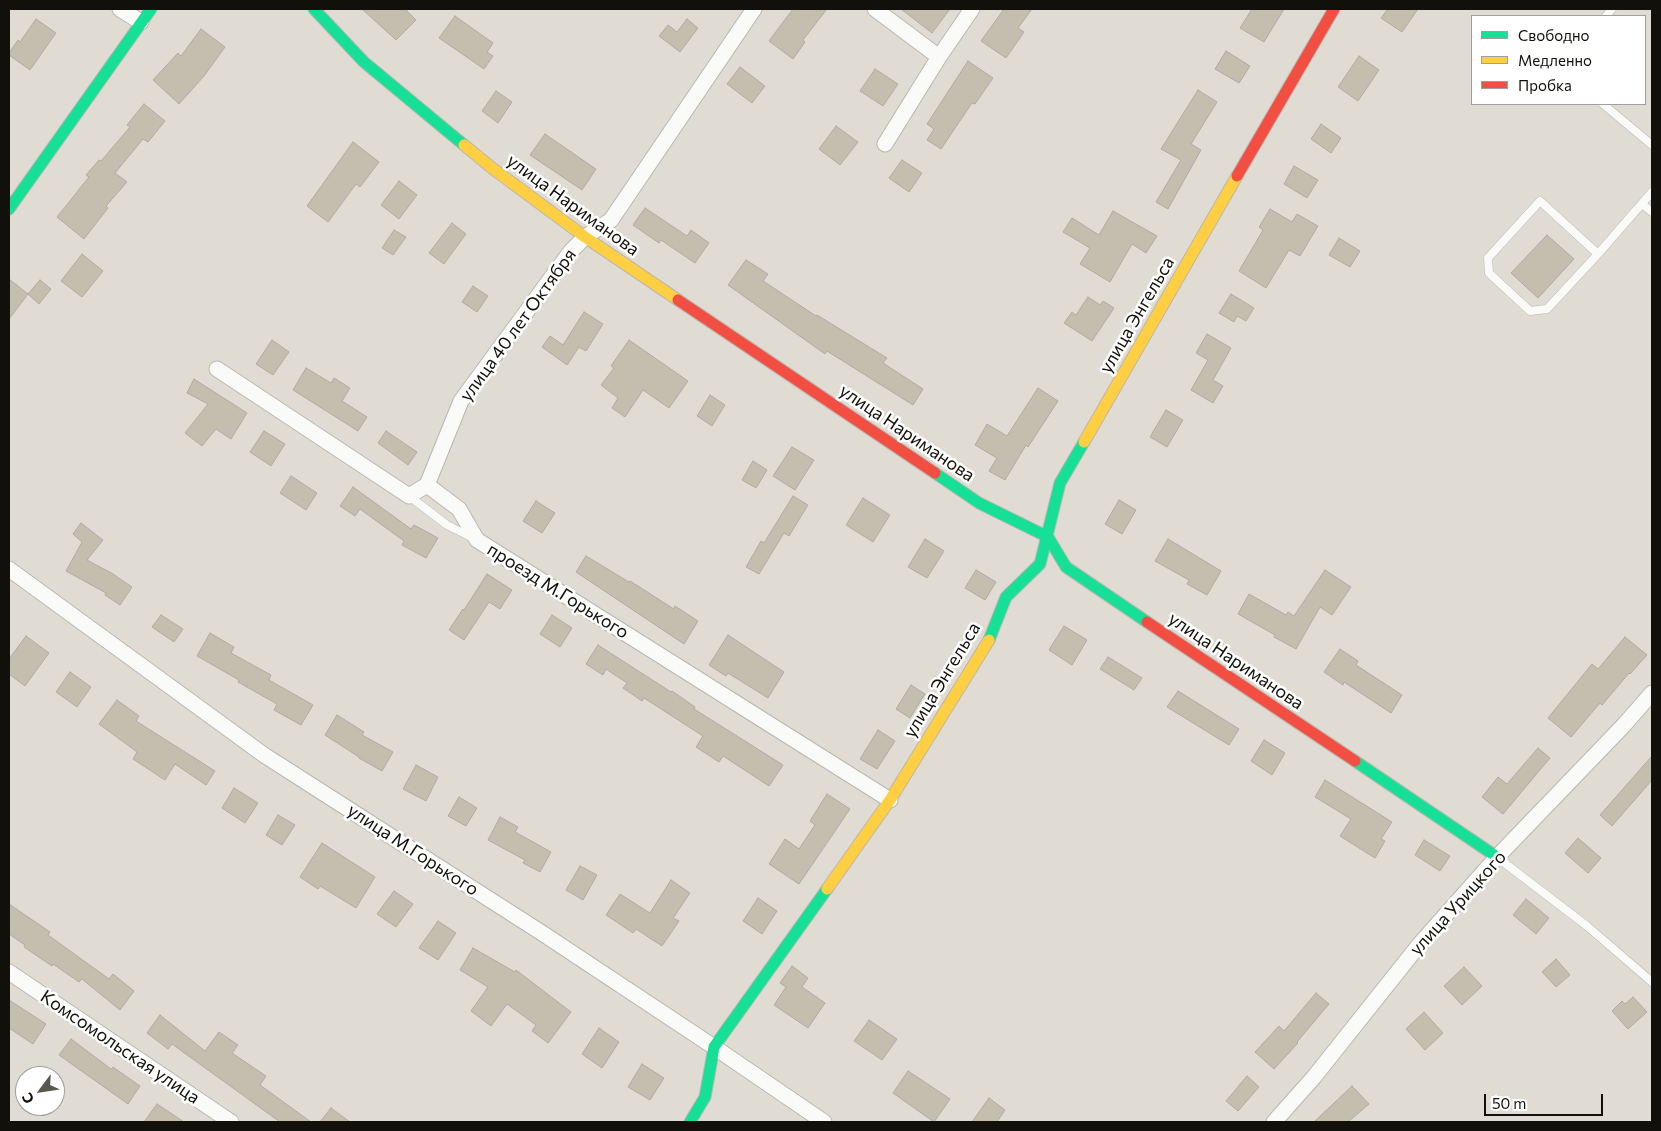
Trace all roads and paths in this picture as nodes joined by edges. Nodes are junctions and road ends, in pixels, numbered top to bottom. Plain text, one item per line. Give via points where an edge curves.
1 (120, 9) edge
2 (151, 9) edge
3 (314, 9) edge
4 (754, 9) edge
5 (875, 9) edge
6 (972, 9) edge
7 (1334, 9) edge
8 (141, 22) junction
9 (939, 57) junction
10 (1604, 105) edge
11 (885, 144) dead end
12 (1652, 145) edge
13 (1652, 192) edge
14 (1642, 204) junction
15 (9, 209) edge
16 (1652, 212) edge
17 (584, 238) junction
18 (1598, 254) junction
19 (217, 369) dead end
20 (427, 485) junction
21 (409, 496) junction
22 (1048, 537) junction
23 (477, 540) junction
24 (9, 568) edge
25 (1652, 693) edge
26 (890, 800) junction
27 (1497, 857) junction
28 (9, 972) edge
29 (1652, 982) edge
30 (714, 1047) junction
31 (231, 1122) edge
32 (690, 1122) edge
33 (824, 1122) edge
34 (1274, 1122) edge

1 - 8 street
2 - 8 street
3 - 17 street, улица Нариманова via 364,62 492,168
4 - 17 street, улица 40 лет Октября via 610,220
5 - 9 street
6 - 9 street
7 - 22 street, улица Энгельса via 1060,483
8 - 15 street
9 - 11 street
10 - 12 lane
13 - 14 lane
14 - 16 lane
14 - 18 lane
17 - 20 street, улица 40 лет Октября via 571,250 460,401
17 - 22 street, улица Нариманова via 979,503
18 - 18 lane via 1548,309 1530,310 1489,273 1488,258 1540,201
19 - 21 street
20 - 21 street
20 - 23 street, проезд М.Горького via 459,509
21 - 23 lane via 447,525
22 - 26 street, улица Энгельса via 1040,564 1006,597 988,644
22 - 27 street, улица Нариманова via 1066,567
23 - 26 street, проезд М.Горького
24 - 30 street, улица М.Горького via 264,755
25 - 27 street, улица Урицкого
26 - 30 street, улица Энгельса
27 - 29 lane via 1587,926
27 - 34 street, улица Урицкого via 1419,945
28 - 31 street, Комсомольская улица
30 - 32 street, улица Энгельса via 705,1097
30 - 33 street, улица М.Горького

